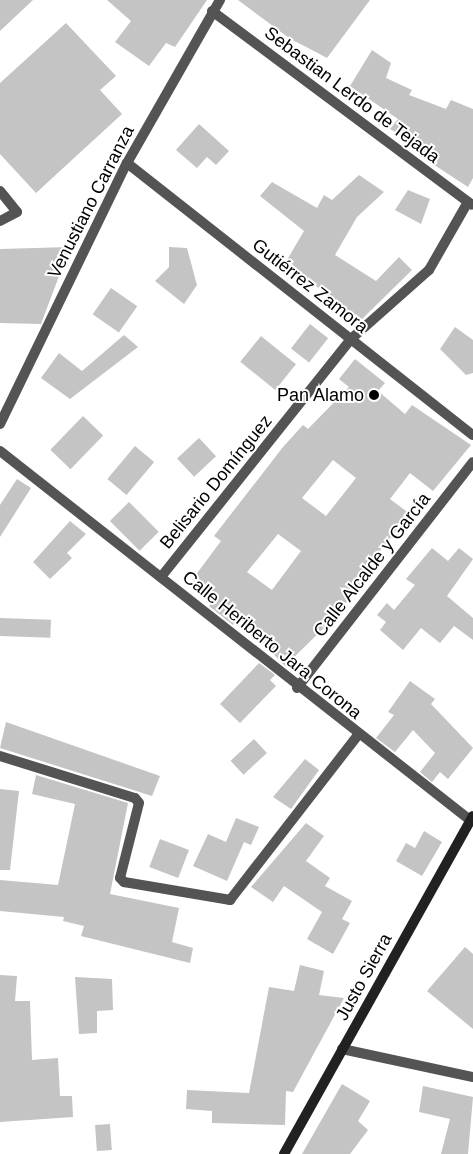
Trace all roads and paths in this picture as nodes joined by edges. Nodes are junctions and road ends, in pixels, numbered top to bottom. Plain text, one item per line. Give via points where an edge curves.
1 (220, 0) edge
2 (212, 11) junction
3 (127, 163) junction
4 (0, 191) edge
5 (471, 204) edge
6 (0, 221) edge
7 (351, 339) junction
8 (0, 424) edge
9 (473, 435) edge
10 (0, 451) edge
11 (473, 462) edge
12 (161, 577) junction
13 (297, 688) junction
14 (358, 735) junction
15 (0, 756) edge
16 (472, 818) edge
17 (342, 1050) junction
18 (473, 1077) edge
19 (284, 1154) edge

1 - 2 street, Venustiano Carranza
2 - 3 street, Venustiano Carranza
2 - 5 street, Sebastian Lerdo de Tejada
3 - 7 street, Gutiérrez Zamora
3 - 8 street, Venustiano Carranza
4 - 6 street via 17,212
5 - 7 street, Belisario Domínguez via 429,270
7 - 9 street, Gutiérrez Zamora
7 - 12 street, Belisario Domínguez
10 - 12 street, Calle Heriberto Jara Corona
11 - 13 street, Calle Alcalde y García
12 - 13 street, Calle Heriberto Jara Corona
13 - 14 street, Calle Heriberto Jara Corona
14 - 15 street, Calle Heriberto Jara Corona via 230,900 124,882 120,878 139,803 135,798
14 - 16 street, Calle Heriberto Jara Corona
16 - 17 main road, Justo Sierra
17 - 18 street
17 - 19 main road, Justo Sierra

